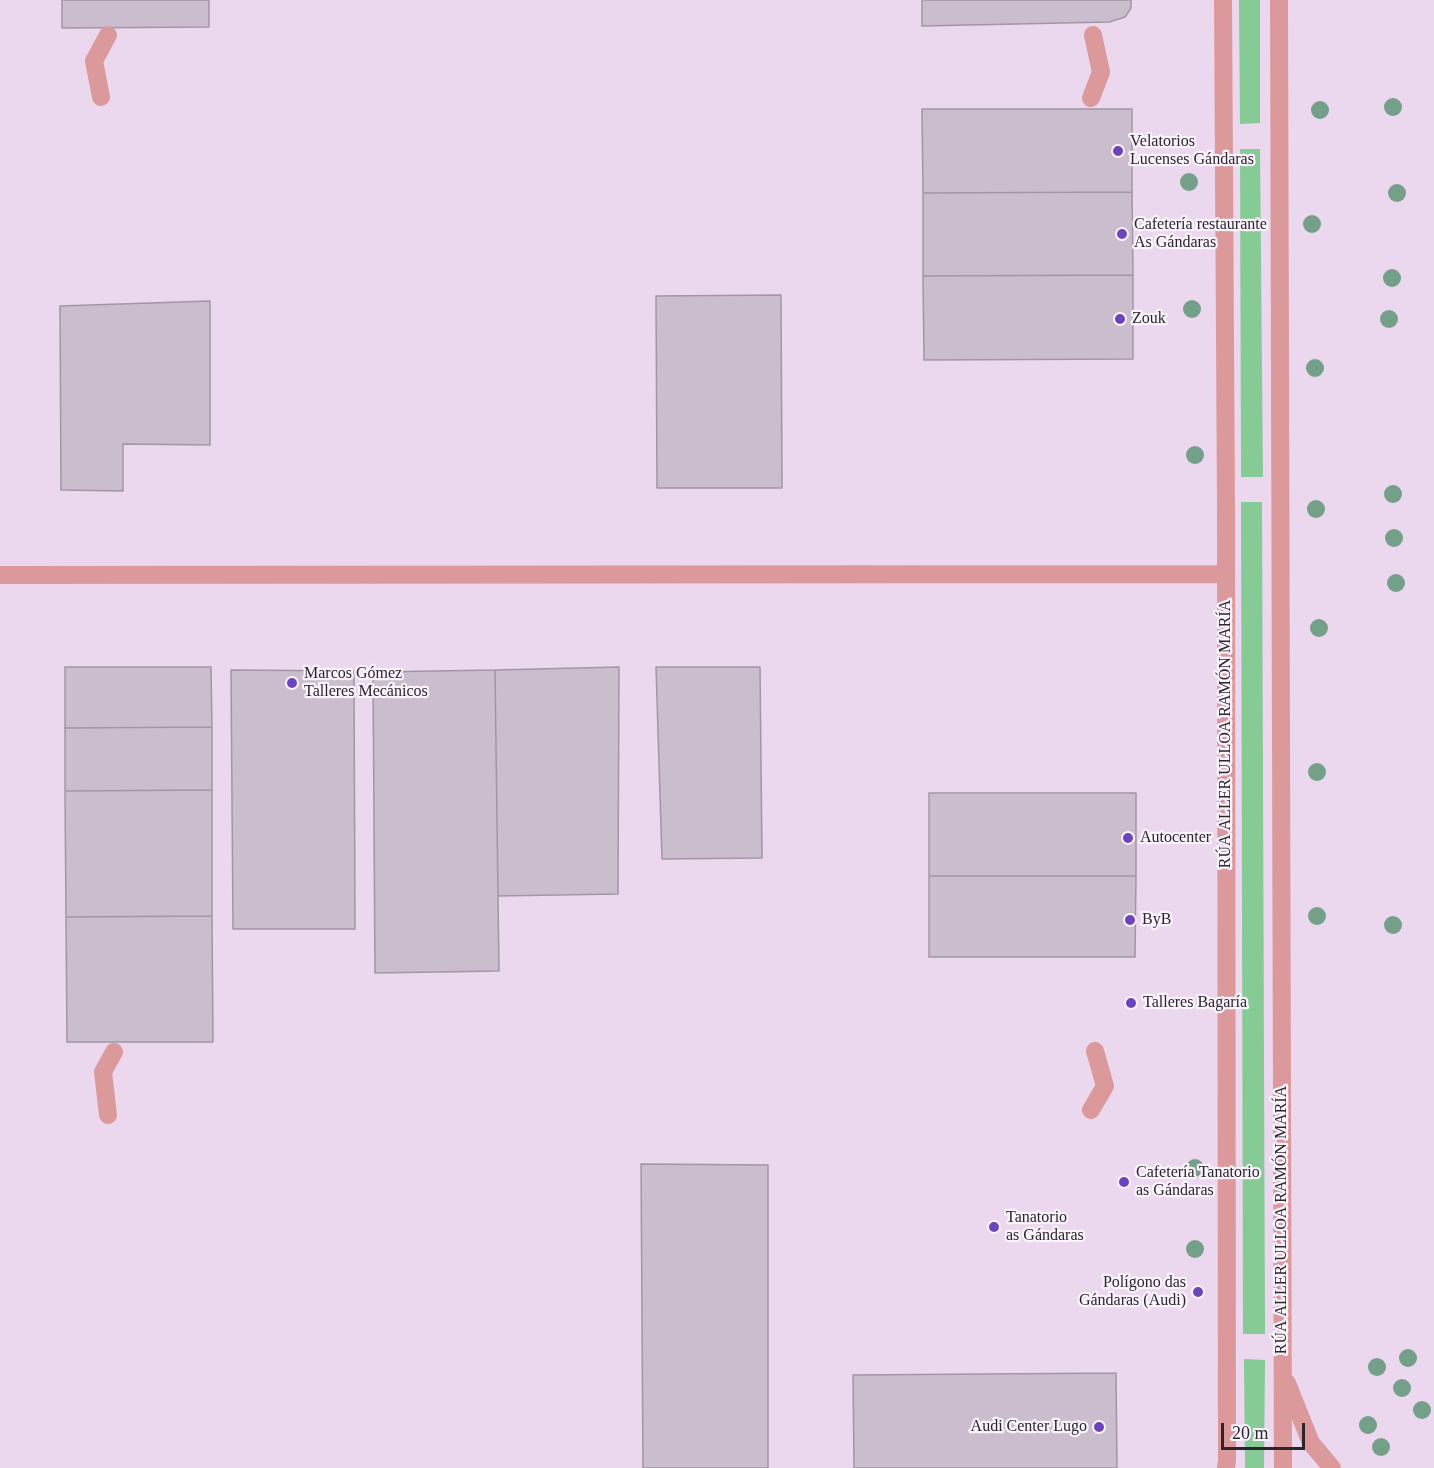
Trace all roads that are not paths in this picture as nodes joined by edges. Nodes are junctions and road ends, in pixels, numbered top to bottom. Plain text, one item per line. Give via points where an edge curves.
1 (1223, 0) edge
2 (1279, 0) edge
3 (1093, 34) dead end
4 (108, 35) dead end
5 (101, 97) dead end
6 (1091, 98) dead end
7 (1226, 574) junction
8 (0, 575) edge
9 (1095, 1051) dead end
10 (114, 1052) dead end
11 (1091, 1110) dead end
12 (108, 1114) dead end
13 (1283, 1373) junction
14 (1226, 1468) edge
15 (1283, 1468) edge
16 (1332, 1468) edge

1 - 7 street, RÚA ALLER ULLOA RAMÓN MARÍA
2 - 13 street, RÚA ALLER ULLOA RAMÓN MARÍA
3 - 6 street via 1101,72
4 - 5 street via 94,61
7 - 8 street
7 - 14 street, RÚA ALLER ULLOA RAMÓN MARÍA
9 - 11 street via 1105,1086
10 - 12 street via 103,1072
13 - 15 street, RÚA ALLER ULLOA RAMÓN MARÍA
13 - 16 street via 1311,1443

